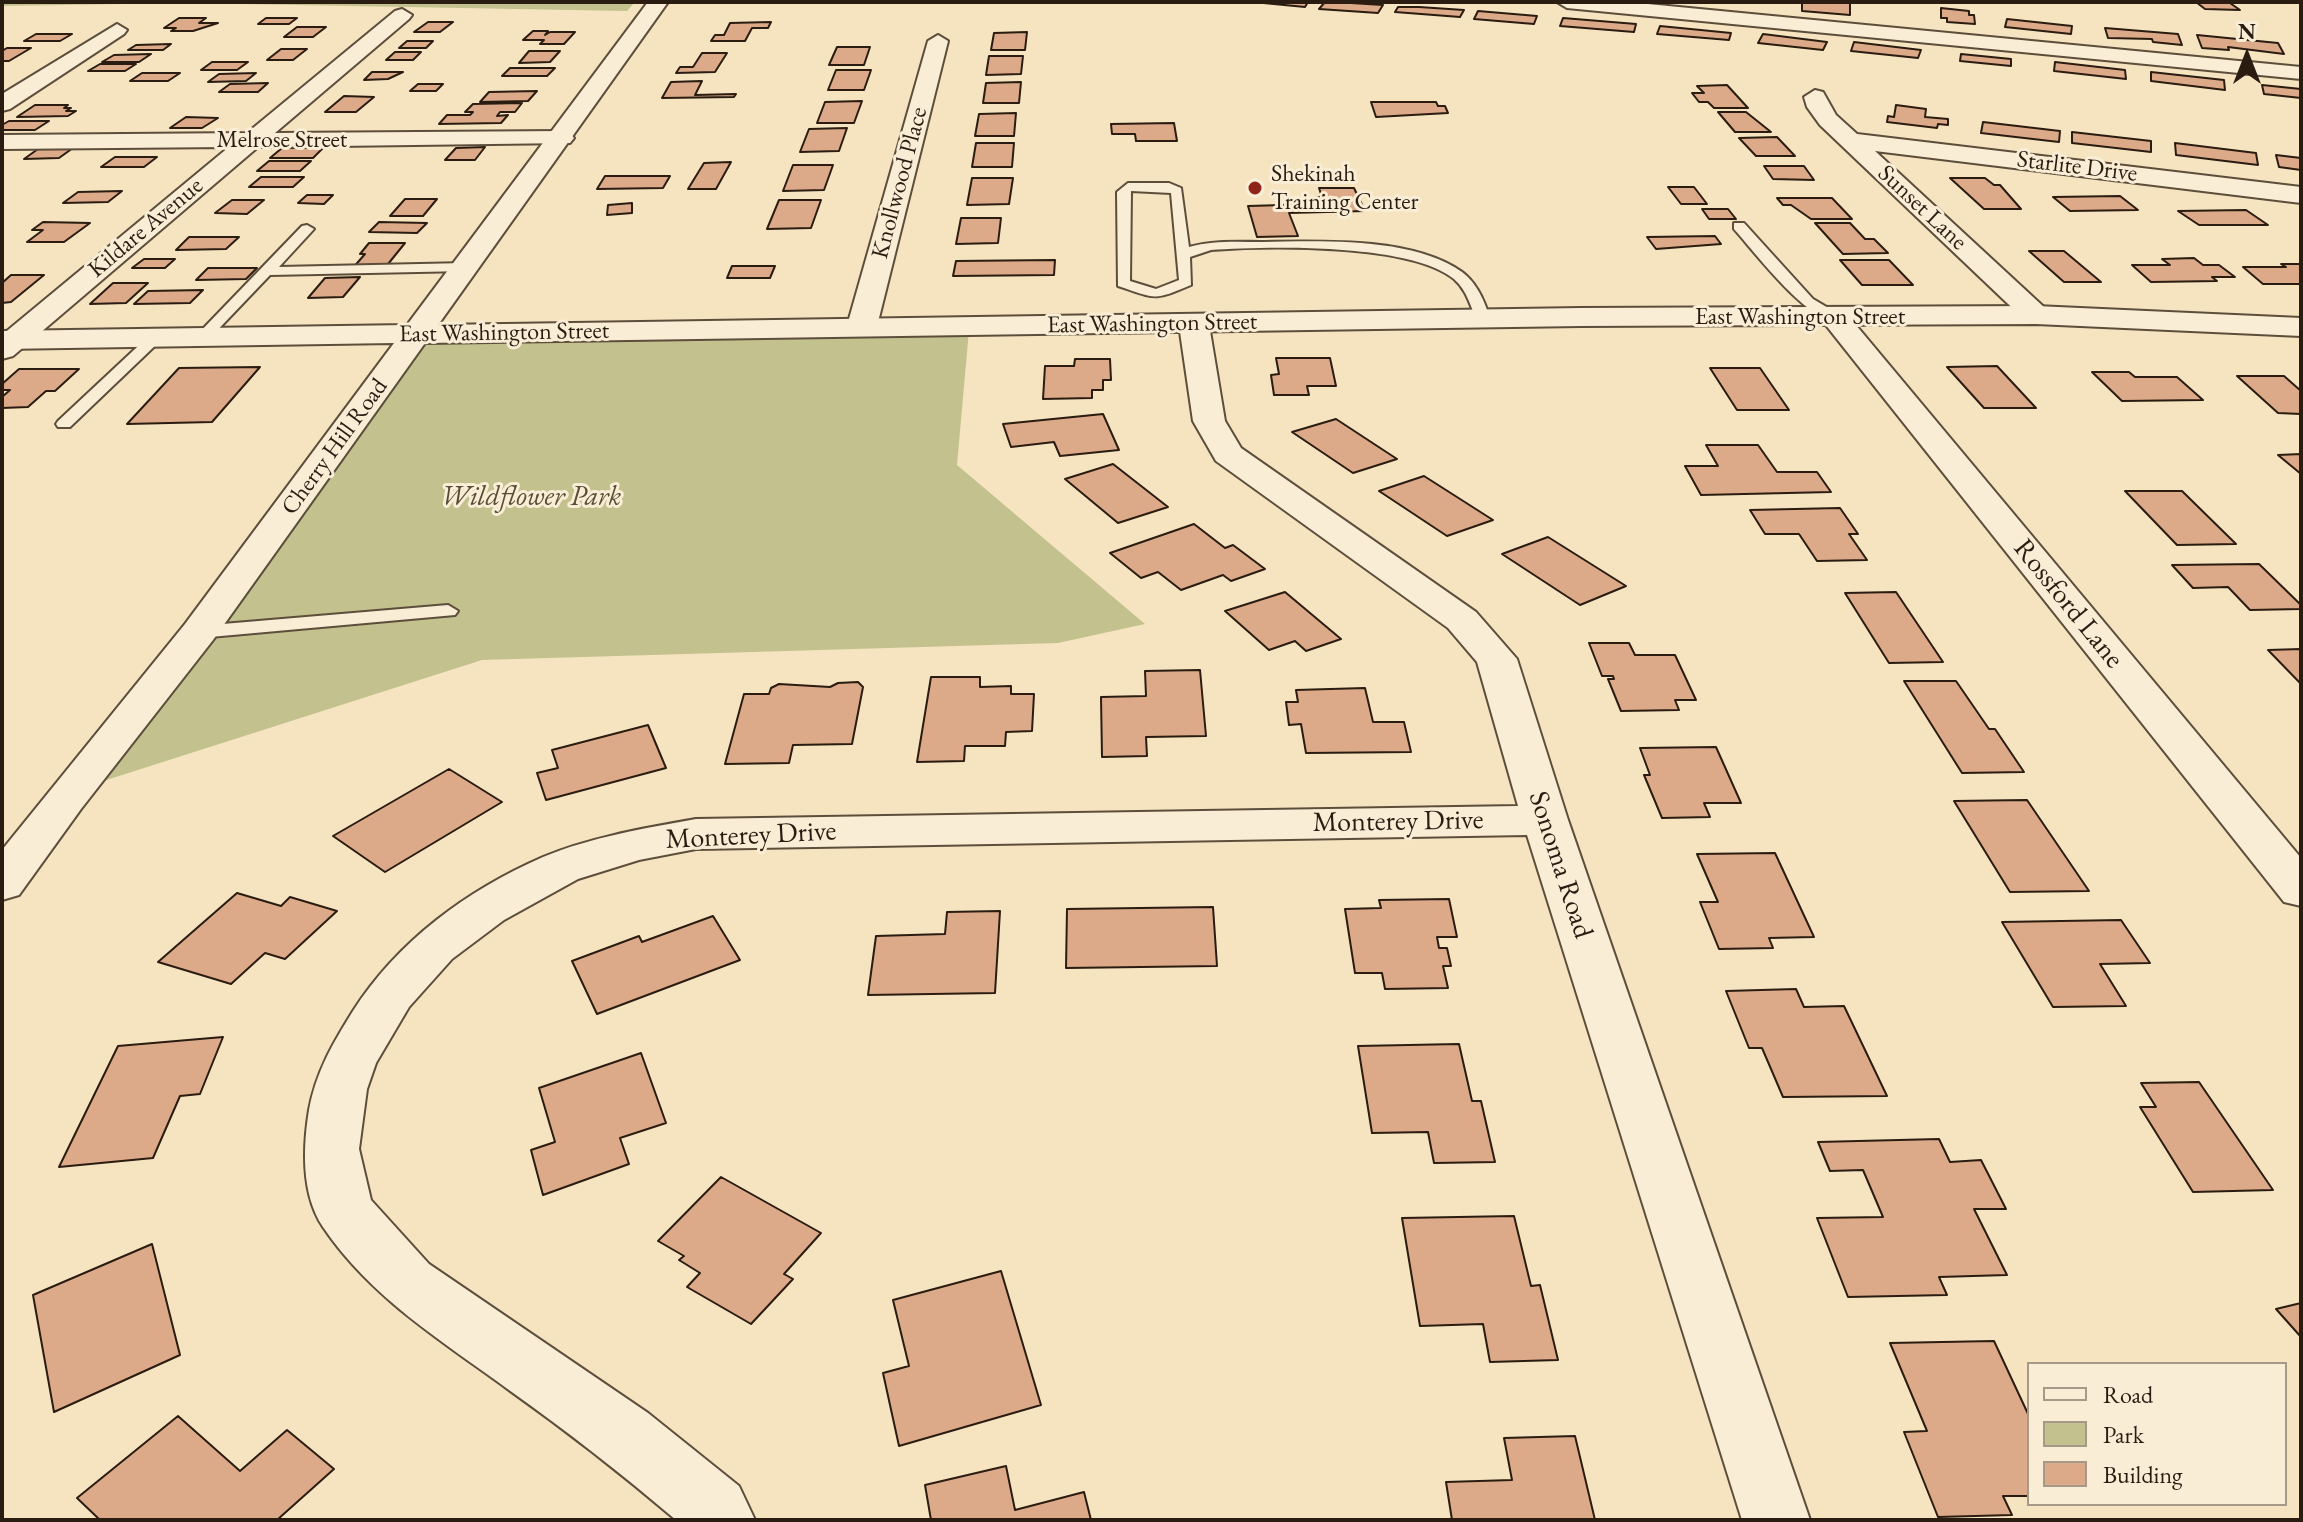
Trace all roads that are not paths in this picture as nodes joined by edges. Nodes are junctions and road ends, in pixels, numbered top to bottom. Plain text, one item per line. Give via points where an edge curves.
1 (658, 2) edge
2 (1567, 2) edge
3 (402, 15) dead end
4 (117, 30) dead end
5 (938, 41) dead end
6 (2301, 73) edge
7 (1815, 97) dead end
8 (2, 104) edge
9 (562, 138) junction
10 (249, 140) junction
11 (1853, 141) junction
12 (2, 142) edge
13 (2301, 195) edge
14 (1739, 226) dead end
15 (307, 229) dead end
16 (1185, 254) junction
17 (467, 267) junction
18 (267, 271) junction
19 (1157, 294) junction
20 (2036, 315) junction
21 (1835, 318) junction
22 (1483, 319) junction
23 (1177, 325) junction
24 (862, 326) junction
25 (2301, 327) edge
26 (418, 335) junction
27 (155, 338) junction
28 (202, 338) junction
29 (6, 344) edge
30 (64, 424) dead end
31 (448, 611) dead end
32 (199, 632) junction
33 (1545, 820) junction
34 (2, 884) edge
35 (2301, 890) edge
36 (721, 1520) edge
37 (1776, 1520) edge

1 - 9 street, Cherry Hill Road
2 - 6 street via 1906,25
3 - 10 street, Kildare Avenue
4 - 8 street
5 - 24 street, Knollwood Place
7 - 11 street, Sunset Lane via 1828,120
9 - 10 street, Melrose Street
9 - 17 street, Cherry Hill Road
10 - 12 street, Melrose Street
10 - 29 street, Kildare Avenue
11 - 13 street, Starlite Drive
11 - 20 street, Sunset Lane
14 - 21 lane via 1808,302
15 - 18 lane
16 - 19 lane via 1186,282
16 - 19 lane via 1177,191 1128,187 1123,192 1123,283
16 - 22 lane via 1212,246 1317,245 1413,259 1454,273 1466,283
17 - 18 lane
17 - 26 street, Cherry Hill Road
18 - 28 lane
19 - 23 lane
20 - 21 street, East Washington Street
20 - 25 street, East Washington Street
21 - 22 street, East Washington Street
21 - 35 street, Rossford Lane
22 - 23 street, East Washington Street
23 - 24 street, East Washington Street
23 - 33 street, Sonoma Road via 1209,421 1228,454 1462,620 1497,659
24 - 26 street, East Washington Street
26 - 28 street, East Washington Street
26 - 32 street, Cherry Hill Road
27 - 28 street, East Washington Street
27 - 29 street, East Washington Street
27 - 30 lane
31 - 32 lane
32 - 34 street, Cherry Hill Road
33 - 36 street, Monterey Drive via 696,834 561,868 487,908 434,947 364,1032 345,1075 331,1149 344,1210 407,1282 625,1435 715,1509
33 - 37 street, Sonoma Road

